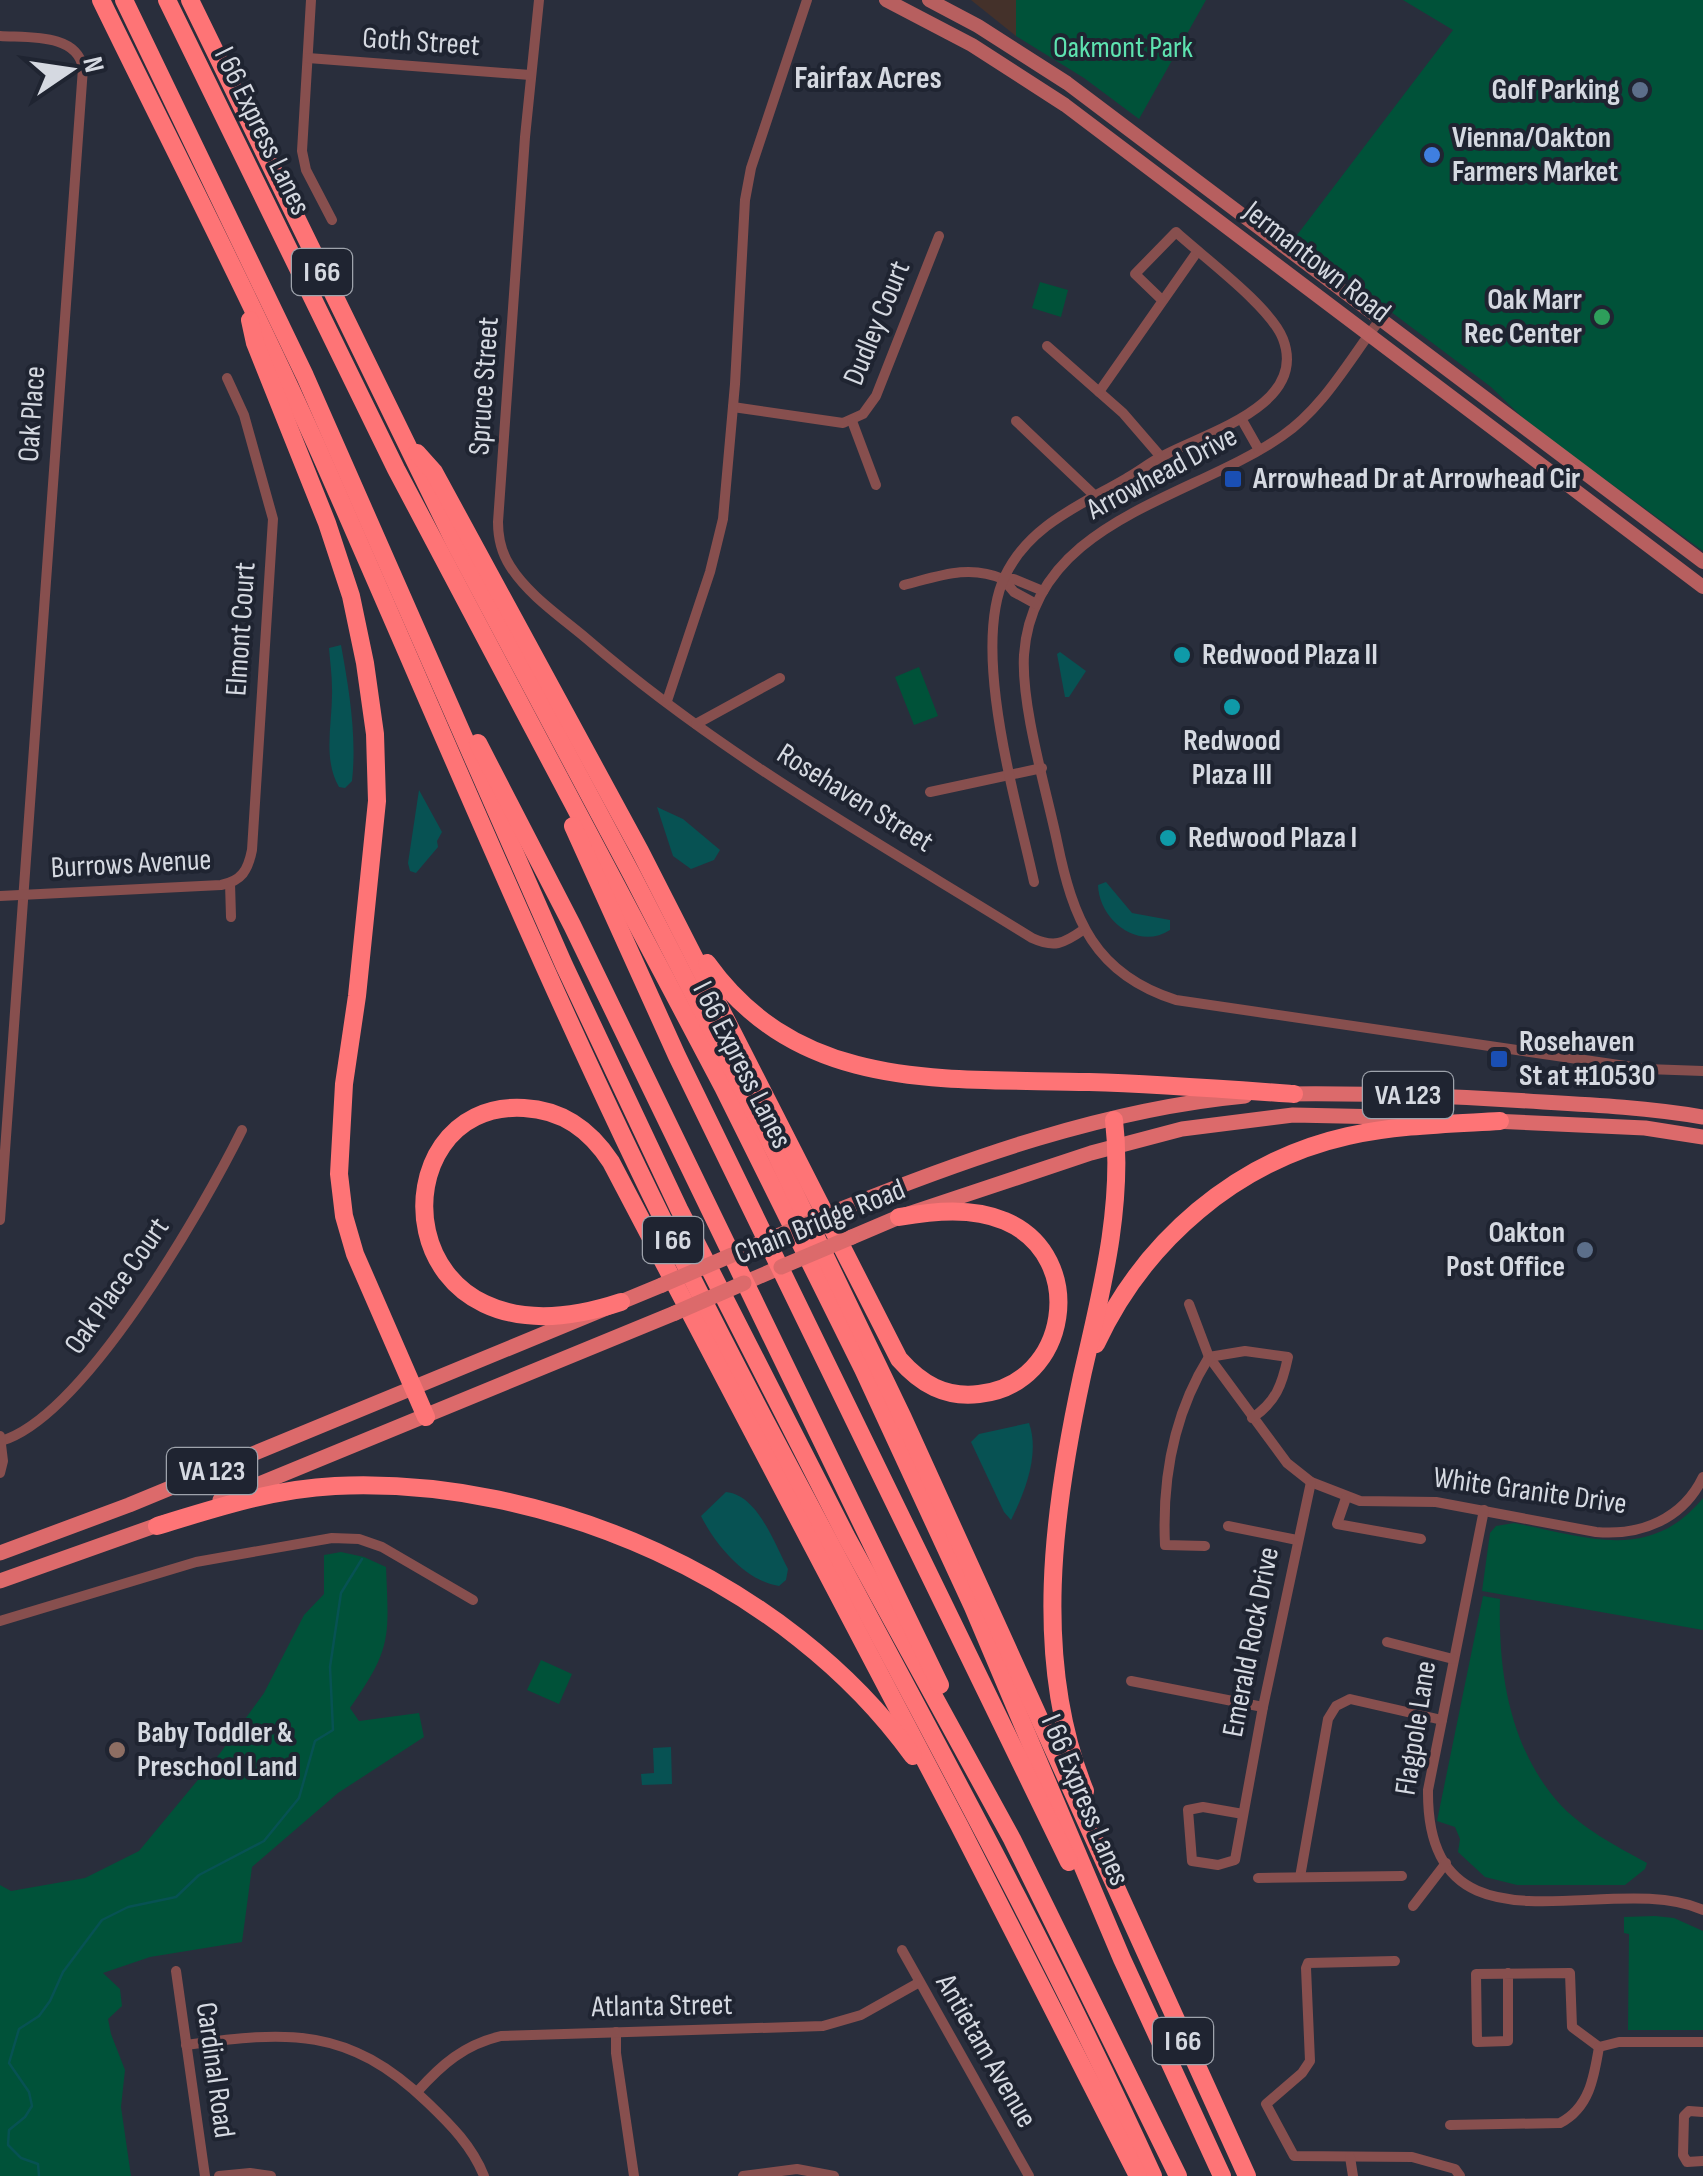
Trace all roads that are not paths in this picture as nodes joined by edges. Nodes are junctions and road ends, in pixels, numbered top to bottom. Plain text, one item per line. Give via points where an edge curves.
1 (101, 0) edge
2 (124, 0) edge
3 (167, 0) edge
4 (190, 0) edge
5 (311, 0) edge
6 (539, 0) edge
7 (807, 0) edge
8 (886, 0) edge
9 (929, 0) edge
10 (0, 36) edge
11 (308, 58) junction
12 (530, 75) junction
13 (332, 220) dead end
14 (939, 236) dead end
15 (1197, 252) junction
16 (241, 280) junction
17 (1162, 300) junction
18 (1379, 320) junction
19 (1368, 336) junction
20 (1047, 346) dead end
21 (228, 378) dead end
22 (1098, 392) junction
23 (734, 407) junction
24 (1242, 420) junction
25 (852, 421) junction
26 (1016, 421) dead end
27 (398, 431) junction
28 (1259, 450) junction
29 (1161, 456) junction
30 (876, 485) dead end
31 (1095, 496) junction
32 (1703, 562) edge
33 (1004, 579) junction
34 (904, 585) dead end
35 (1703, 586) edge
36 (1043, 591) junction
37 (1036, 604) junction
38 (408, 607) junction
39 (780, 678) dead end
40 (667, 701) junction
41 (696, 724) junction
42 (529, 725) junction
43 (1042, 768) junction
44 (1012, 775) junction
45 (930, 792) dead end
46 (640, 851) junction
47 (1034, 882) dead end
48 (230, 883) junction
49 (22, 894) junction
50 (0, 896) edge
51 (231, 918) dead end
52 (1083, 930) junction
53 (1703, 1071) edge
54 (1294, 1094) junction
55 (1703, 1117) edge
56 (1114, 1120) junction
57 (1500, 1121) junction
58 (242, 1130) dead end
59 (1703, 1136) edge
60 (1116, 1146) junction
61 (899, 1216) junction
62 (0, 1220) edge
63 (768, 1240) junction
64 (732, 1255) junction
65 (785, 1276) junction
66 (748, 1290) junction
67 (622, 1302) junction
68 (1189, 1304) dead end
69 (1209, 1357) junction
70 (1082, 1377) junction
71 (414, 1390) junction
72 (426, 1417) junction
73 (1252, 1418) junction
74 (1, 1438) edge
75 (0, 1474) edge
76 (1703, 1476) edge
77 (1311, 1482) junction
78 (1346, 1498) junction
79 (1484, 1510) junction
80 (157, 1526) junction
81 (1228, 1526) dead end
82 (1421, 1539) dead end
83 (1298, 1540) junction
84 (1206, 1546) dead end
85 (0, 1553) edge
86 (0, 1581) edge
87 (473, 1600) dead end
88 (0, 1621) edge
89 (1387, 1642) dead end
90 (1452, 1658) junction
91 (1131, 1681) dead end
92 (1262, 1707) junction
93 (1442, 1720) junction
94 (1244, 1814) junction
95 (959, 1825) junction
96 (1012, 1840) junction
97 (1446, 1863) junction
98 (1402, 1876) dead end
99 (1300, 1877) junction
100 (1258, 1878) dead end
101 (1123, 1905) junction
102 (1414, 1906) dead end
103 (1703, 1910) edge
104 (902, 1950) dead end
105 (1122, 1959) junction
106 (1395, 1962) dead end
107 (176, 1971) dead end
108 (1508, 1974) junction
109 (918, 1983) junction
110 (616, 2032) junction
111 (1703, 2042) edge
112 (186, 2045) junction
113 (1600, 2048) junction
114 (417, 2092) junction
115 (1703, 2112) edge
116 (1450, 2126) dead end
117 (1350, 2157) junction
118 (1703, 2161) edge
119 (205, 2176) edge
120 (219, 2176) edge
121 (272, 2176) edge
122 (484, 2176) edge
123 (634, 2176) edge
124 (742, 2176) edge
125 (834, 2176) edge
126 (1029, 2176) edge
127 (1138, 2176) edge
128 (1153, 2176) edge
129 (1178, 2176) edge
130 (1222, 2176) edge
131 (1247, 2176) edge
132 (1353, 2176) edge
133 (1460, 2176) edge

1 - 16 highway, I 66
2 - 38 highway
3 - 42 highway, I 66 Express Lanes
4 - 27 highway, I 66
5 - 11 street
6 - 12 street, Spruce Street
7 - 23 street via 756,148 746,200
8 - 19 main road, Jermantown Road via 1037,86
9 - 18 main road, Jermantown Road via 1066,83
10 - 49 street, Oak Place via 68,45 82,68
11 - 12 street, Goth Street
11 - 13 street via 302,157
12 - 40 street, Spruce Street via 501,546 515,574 542,600
14 - 25 street, Dudley Court via 876,396
15 - 17 street
15 - 17 street via 1176,232 1135,274
15 - 24 street via 1283,338 1288,363 1278,388
16 - 71 highway via 256,343 351,596 365,663 377,801 339,1174 355,1254
16 - 128 highway, I 66 via 634,1160 772,1436 1041,1940
17 - 22 street
18 - 19 street, Arrowhead Drive
18 - 32 main road, Jermantown Road
19 - 28 street, Arrowhead Drive via 1308,414
19 - 35 main road, Jermantown Road
20 - 22 street
21 - 48 street, Elmont Court via 273,519 252,850 246,870
22 - 29 street
23 - 25 street, Dudley Court
23 - 40 street via 718,546
24 - 28 street
24 - 29 street
25 - 30 street
26 - 31 street
27 - 46 highway via 434,472
27 - 101 highway, I 66 via 775,1152
28 - 36 street, Arrowhead Drive via 1091,538
29 - 31 street
31 - 33 street via 1038,532
33 - 34 street via 970,570
33 - 36 street
33 - 37 street
33 - 44 street via 994,612 992,664
36 - 37 street, Arrowhead Drive
37 - 43 street, Arrowhead Drive via 1024,664
38 - 64 highway
38 - 96 highway via 679,1209
39 - 41 street
40 - 41 street, Rosehaven Street
41 - 52 street, Rosehaven Street via 1032,938 1053,946
42 - 63 highway via 677,1056
42 - 105 highway, I 66 Express Lanes via 706,1055 863,1369 973,1607
43 - 44 street
43 - 52 street, Arrowhead Drive via 1066,884
44 - 45 street
44 - 47 street
46 - 54 highway via 731,992 780,1033 821,1055 896,1075
46 - 61 highway via 899,1359 926,1384 956,1394 1000,1389 1028,1374 1051,1343 1060,1308 1056,1278 1042,1250 1019,1228 992,1217
48 - 49 street, Burrows Avenue
48 - 51 street, Burrows Avenue
49 - 50 street, Burrows Avenue
49 - 62 street, Oak Place
52 - 53 street via 1131,980 1176,1000
54 - 55 main road, Chain Bridge Road / VA 123 via 1498,1099
54 - 56 main road, Chain Bridge Road / VA 123 via 1216,1100
56 - 60 highway
56 - 63 main road, Chain Bridge Road / VA 123, bridge via 956,1166
57 - 59 main road, Chain Bridge Road / VA 123
57 - 60 main road, Chain Bridge Road / VA 123 via 1270,1116
57 - 70 highway via 1349,1136 1301,1150 1236,1183 1155,1252 1113,1312
58 - 74 street, Oak Place Court via 190,1225 101,1357 48,1410 12,1438
60 - 61 main road, Chain Bridge Road / VA 123
60 - 70 highway via 1106,1266
61 - 65 main road, Chain Bridge Road / VA 123, bridge
63 - 64 main road, Chain Bridge Road / VA 123
63 - 65 highway, bridge
64 - 66 highway
64 - 67 main road, Chain Bridge Road / VA 123, bridge
65 - 66 main road, Chain Bridge Road / VA 123
65 - 105 highway
66 - 72 main road, Chain Bridge Road / VA 123, bridge via 675,1313
66 - 96 highway
67 - 71 main road, Chain Bridge Road / VA 123
67 - 95 highway via 571,1314 524,1315 490,1307 454,1284 430,1247 424,1203 434,1162 461,1126 498,1110 536,1109 576,1124 597,1141
68 - 69 street, White Granite Drive
69 - 73 street, White Granite Drive
69 - 73 street via 1288,1357 1272,1404
69 - 84 street via 1179,1421 1164,1524 1165,1545
70 - 101 highway via 1055,1532 1055,1640 1067,1734
71 - 72 highway
71 - 85 main road, Chain Bridge Road / VA 123
72 - 80 main road, Chain Bridge Road / VA 123
73 - 77 street, White Granite Drive
74 - 75 street
76 - 79 street, White Granite Drive via 1674,1514 1630,1532 1596,1532
77 - 78 street, White Granite Drive
77 - 83 street, Emerald Rock Drive
78 - 79 street, White Granite Drive
78 - 82 street via 1336,1524
79 - 90 street, Flagpole Lane
80 - 86 main road, Chain Bridge Road / VA 123
80 - 95 highway via 260,1496 379,1486 482,1496 608,1532 731,1592 833,1668 900,1738
81 - 83 street
83 - 92 street, Emerald Rock Drive
87 - 88 street via 382,1547 332,1538 196,1562
89 - 90 street
90 - 93 street, Flagpole Lane
91 - 92 street
92 - 94 street, Emerald Rock Drive
93 - 97 street, Flagpole Lane via 1428,1812
93 - 99 street via 1350,1699 1336,1706
94 - 94 street, Emerald Rock Drive via 1235,1860 1192,1861 1188,1810
95 - 127 highway
96 - 129 highway
97 - 102 street
97 - 103 street via 1471,1887 1504,1900 1664,1900
98 - 99 street
99 - 100 street
101 - 131 highway, I 66
104 - 109 street, Antietam Avenue
105 - 130 highway, I 66 Express Lanes
106 - 117 street via 1308,1963 1310,2061 1266,2104 1294,2156
107 - 112 street, Cardinal Road
108 - 108 street via 1476,1974 1477,2042 1508,2041
108 - 113 street via 1570,1973 1572,2027
109 - 110 street, Atlanta Street via 861,2016 823,2026
109 - 126 street, Antietam Avenue
110 - 114 street, Atlanta Street via 486,2040 451,2057
110 - 123 street
111 - 113 street
112 - 114 street via 269,2034 314,2038 363,2055
112 - 119 street, Cardinal Road
113 - 116 street via 1592,2086 1575,2115 1560,2123
114 - 122 street via 466,2142
115 - 118 street via 1684,2116 1683,2155 1687,2162
117 - 132 street
117 - 133 street via 1412,2157
120 - 121 street
124 - 125 street via 797,2169

